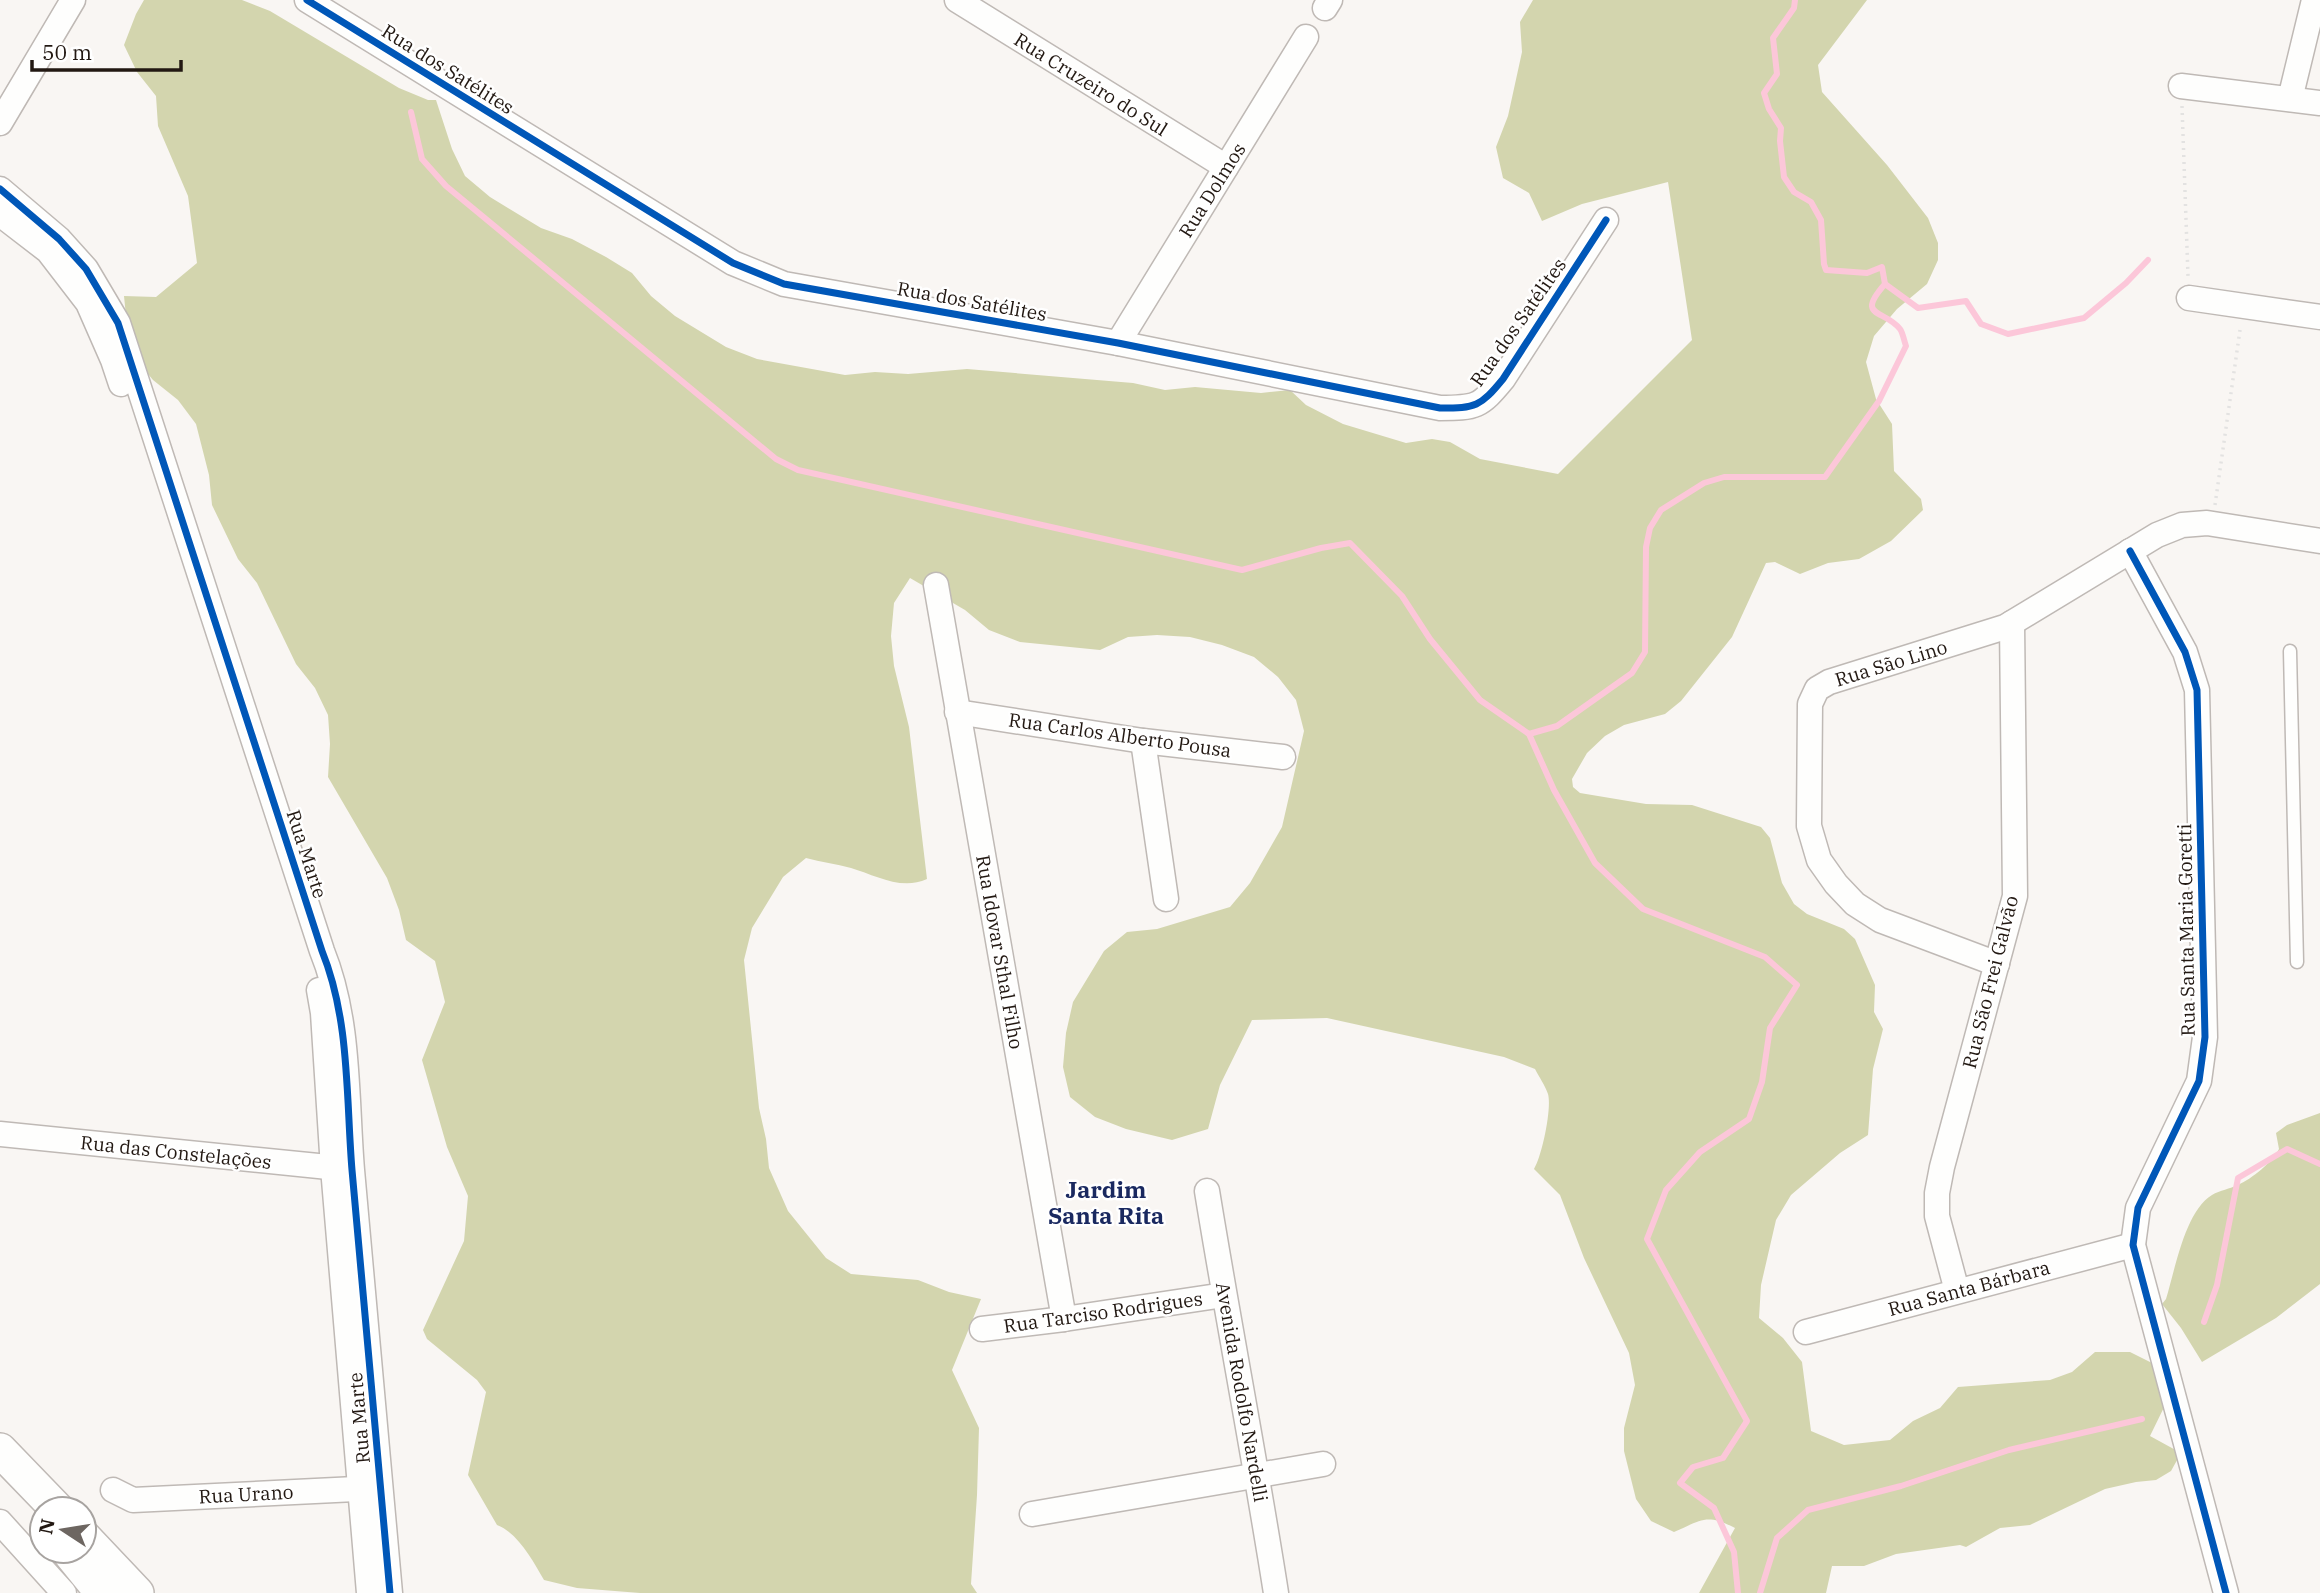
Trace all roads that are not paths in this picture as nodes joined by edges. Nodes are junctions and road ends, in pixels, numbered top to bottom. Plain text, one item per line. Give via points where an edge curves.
1 (73, 0) edge
2 (307, 0) edge
3 (957, 0) edge
4 (2314, 0) edge
5 (1306, 37) dead end
6 (2181, 86) road end
7 (2290, 99) junction
8 (2320, 103) edge
9 (0, 123) edge
10 (1226, 167) junction
11 (0, 189) edge
12 (0, 214) edge
13 (1606, 220) dead end
14 (2189, 298) road end
15 (2320, 317) edge
16 (1118, 343) junction
17 (2320, 541) edge
18 (2130, 551) junction
19 (936, 585) dead end
20 (2012, 624) junction
21 (2290, 651) dead end
22 (957, 712) junction
23 (1143, 741) junction
24 (1283, 757) dead end
25 (1166, 899) dead end
26 (2297, 962) dead end
27 (1997, 964) junction
28 (0, 1134) edge
29 (342, 1168) junction
30 (1207, 1191) dead end
31 (2133, 1245) junction
32 (1958, 1291) junction
33 (1224, 1295) junction
34 (1064, 1319) junction
35 (982, 1329) dead end
36 (1805, 1332) dead end
37 (0, 1450) edge
38 (1323, 1464) dead end
39 (0, 1469) edge
40 (1258, 1475) junction
41 (371, 1488) junction
42 (114, 1490) dead end
43 (43, 1495) edge
44 (28, 1502) edge
45 (1032, 1514) dead end
46 (0, 1522) edge
47 (98, 1552) edge
48 (79, 1565) edge
49 (64, 1593) edge
50 (102, 1593) edge
51 (137, 1593) edge
52 (369, 1593) edge
53 (390, 1593) edge
54 (1276, 1593) edge
55 (2226, 1593) edge

1 - 9 street
2 - 16 street, Rua dos Satélites via 733,263 784,284
3 - 10 street, Rua Cruzeiro do Sul
4 - 7 street
5 - 10 street, Rua Dolmos
6 - 7 street
7 - 8 street
10 - 16 street, Rua Dolmos
11 - 29 street, Rua Marte via 59,239 86,269 118,323 333,978 343,1034
12 - 29 street, Rua Marte via 48,251 88,303 113,360 317,983
13 - 16 street, Rua dos Satélites via 1503,379 1486,400 1467,408 1440,408
14 - 15 street
17 - 18 street, Rua São Lino via 2213,524 2182,524
18 - 20 street, Rua São Lino
18 - 31 street, Rua Santa Maria Goretti via 2185,652 2197,690 2205,1037 2199,1081 2138,1208
19 - 22 street, Rua Idovar Sthal Filho
20 - 27 street, Rua São Frei Galvão via 2015,896
20 - 27 street, Rua São Lino via 1829,682 1817,688 1810,704 1809,826 1819,860 1836,884 1855,905 1880,920
21 - 26 lane
22 - 23 street, Rua Carlos Alberto Pousa
22 - 34 street, Rua Idovar Sthal Filho
23 - 24 street, Rua Carlos Alberto Pousa
23 - 25 street
27 - 32 street, Rua São Frei Galvão via 1937,1193 1937,1216
28 - 29 street, Rua das Constelações
29 - 41 street, Rua Marte
30 - 33 street, Avenida Rodolfo Nardelli
31 - 32 street, Rua Santa Bárbara
31 - 55 street, Rua Santa Maria Goretti
32 - 36 street, Rua Santa Bárbara
33 - 34 street, Rua Tarciso Rodrigues
33 - 40 street, Avenida Rodolfo Nardelli
34 - 35 street, Rua Tarciso Rodrigues
37 - 43 main road
38 - 40 street
39 - 44 main road
40 - 45 street
40 - 54 street, Avenida Rodolfo Nardelli
41 - 42 street, Rua Urano via 133,1500
41 - 52 street, Rua Marte
41 - 53 street, Rua Marte
46 - 49 street
47 - 51 main road
48 - 50 main road

